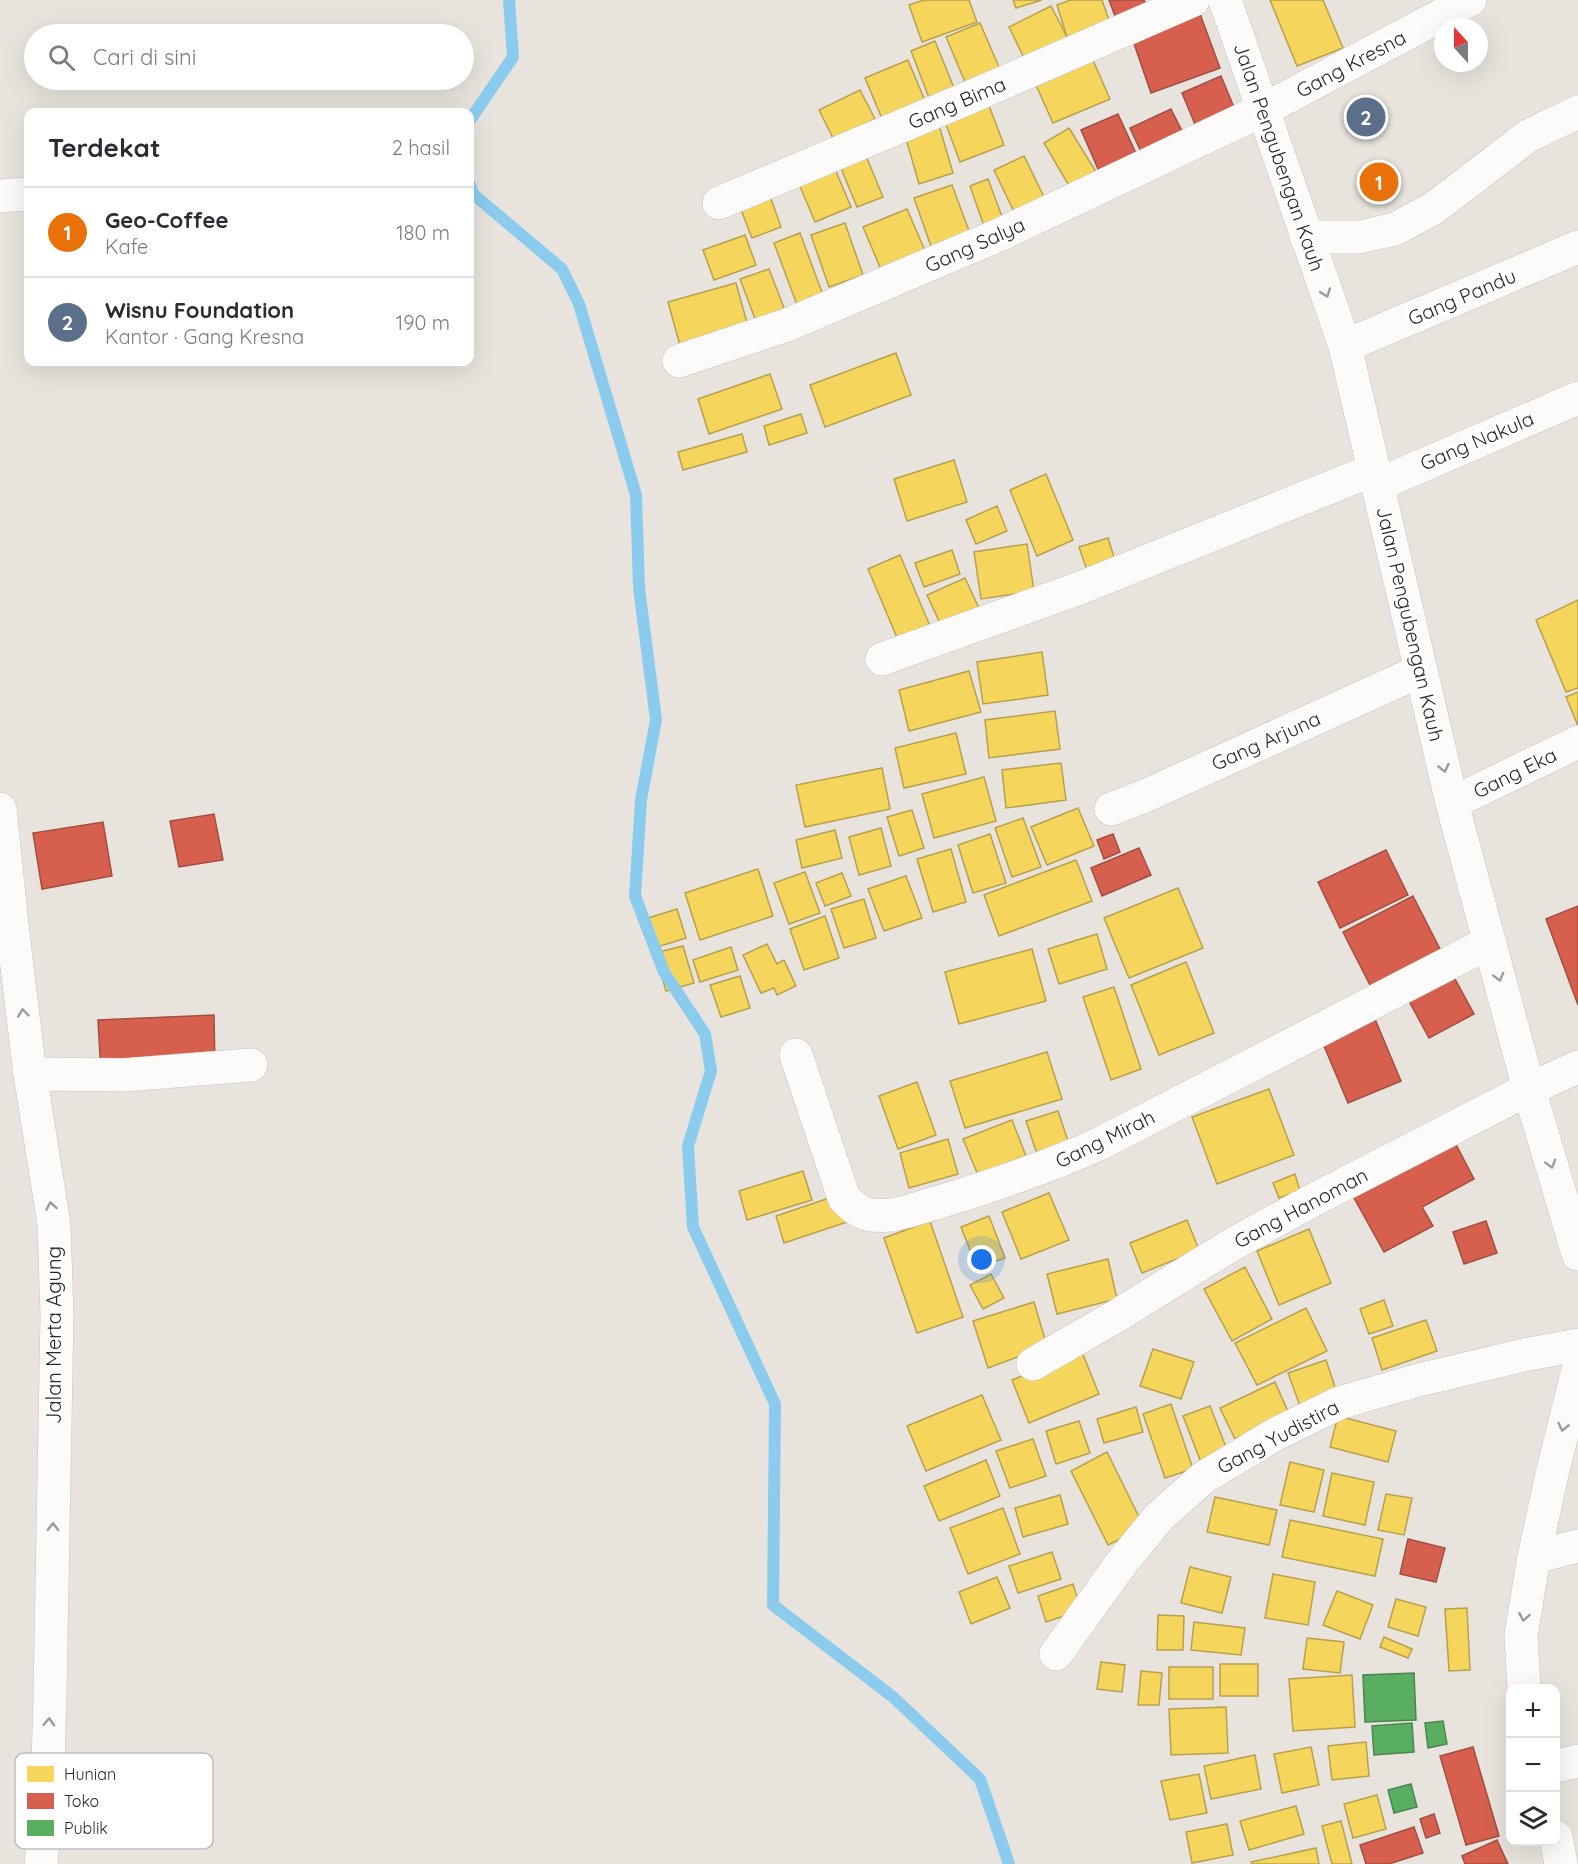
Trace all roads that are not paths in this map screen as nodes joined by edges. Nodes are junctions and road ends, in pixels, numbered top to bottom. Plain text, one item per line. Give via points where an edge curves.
1 (1193, 0) edge
2 (1470, 0) edge
3 (1228, 1) edge
4 (1263, 110) junction
5 (1578, 112) edge
6 (24, 194) edge
7 (0, 196) edge
8 (719, 203) dead end
9 (1306, 237) junction
10 (1578, 247) edge
11 (1345, 346) junction
12 (679, 360) dead end
13 (1578, 398) edge
14 (1375, 478) junction
15 (882, 659) dead end
16 (1420, 672) junction
17 (1578, 742) edge
18 (1452, 803) junction
19 (0, 809) edge
20 (1111, 809) dead end
21 (1490, 942) junction
22 (796, 1055) dead end
23 (251, 1065) dead end
24 (1578, 1067) edge
25 (30, 1074) junction
26 (1529, 1089) junction
27 (1578, 1254) edge
28 (1578, 1345) edge
29 (1033, 1364) dead end
30 (1578, 1370) edge
31 (1578, 1546) edge
32 (1534, 1557) junction
33 (1056, 1654) dead end
34 (1524, 1684) edge
35 (48, 1753) edge
36 (1578, 1761) edge
37 (1560, 1765) edge
38 (1558, 1846) edge
39 (42, 1849) edge
40 (41, 1864) edge
41 (1561, 1864) edge

1 - 8 street, Gang Bima
2 - 4 street, Gang Kresna
3 - 4 street, Jalan Pengubengan Kauh
4 - 9 street, Jalan Pengubengan Kauh
4 - 12 street, Gang Salya via 999,236 787,325
5 - 9 street via 1528,136 1434,208 1395,229 1360,237
6 - 7 street
9 -> 11 street, Jalan Pengubengan Kauh
10 - 11 street, Gang Pandu
11 - 14 street, Jalan Pengubengan Kauh
13 - 14 street, Gang Nakula
14 - 15 street, Gang Nakula
14 - 16 street, Jalan Pengubengan Kauh
16 -> 18 street, Jalan Pengubengan Kauh
16 - 20 street, Gang Arjuna
17 - 18 street, Gang Eka
18 - 21 street, Jalan Pengubengan Kauh
25 -> 19 street, Jalan Merta Agung
21 - 22 street, Gang Mirah via 1100,1144 1051,1166 896,1214 866,1214 854,1209 844,1198
21 -> 26 street, Jalan Pengubengan Kauh
23 - 25 street via 124,1075
24 - 26 street, Gang Hanoman
35 -> 25 street, Jalan Merta Agung via 57,1315 54,1224
26 -> 27 street, Jalan Pengubengan Kauh
26 - 29 street, Gang Hanoman via 1233,1244
28 - 33 street, Gang Yudistira via 1429,1377 1339,1403 1274,1435 1203,1478 1159,1517
30 -> 32 street
31 - 32 street
32 -> 34 street via 1521,1635
36 - 37 street
38 - 41 street
40 -> 39 street, Jalan Merta Agung

